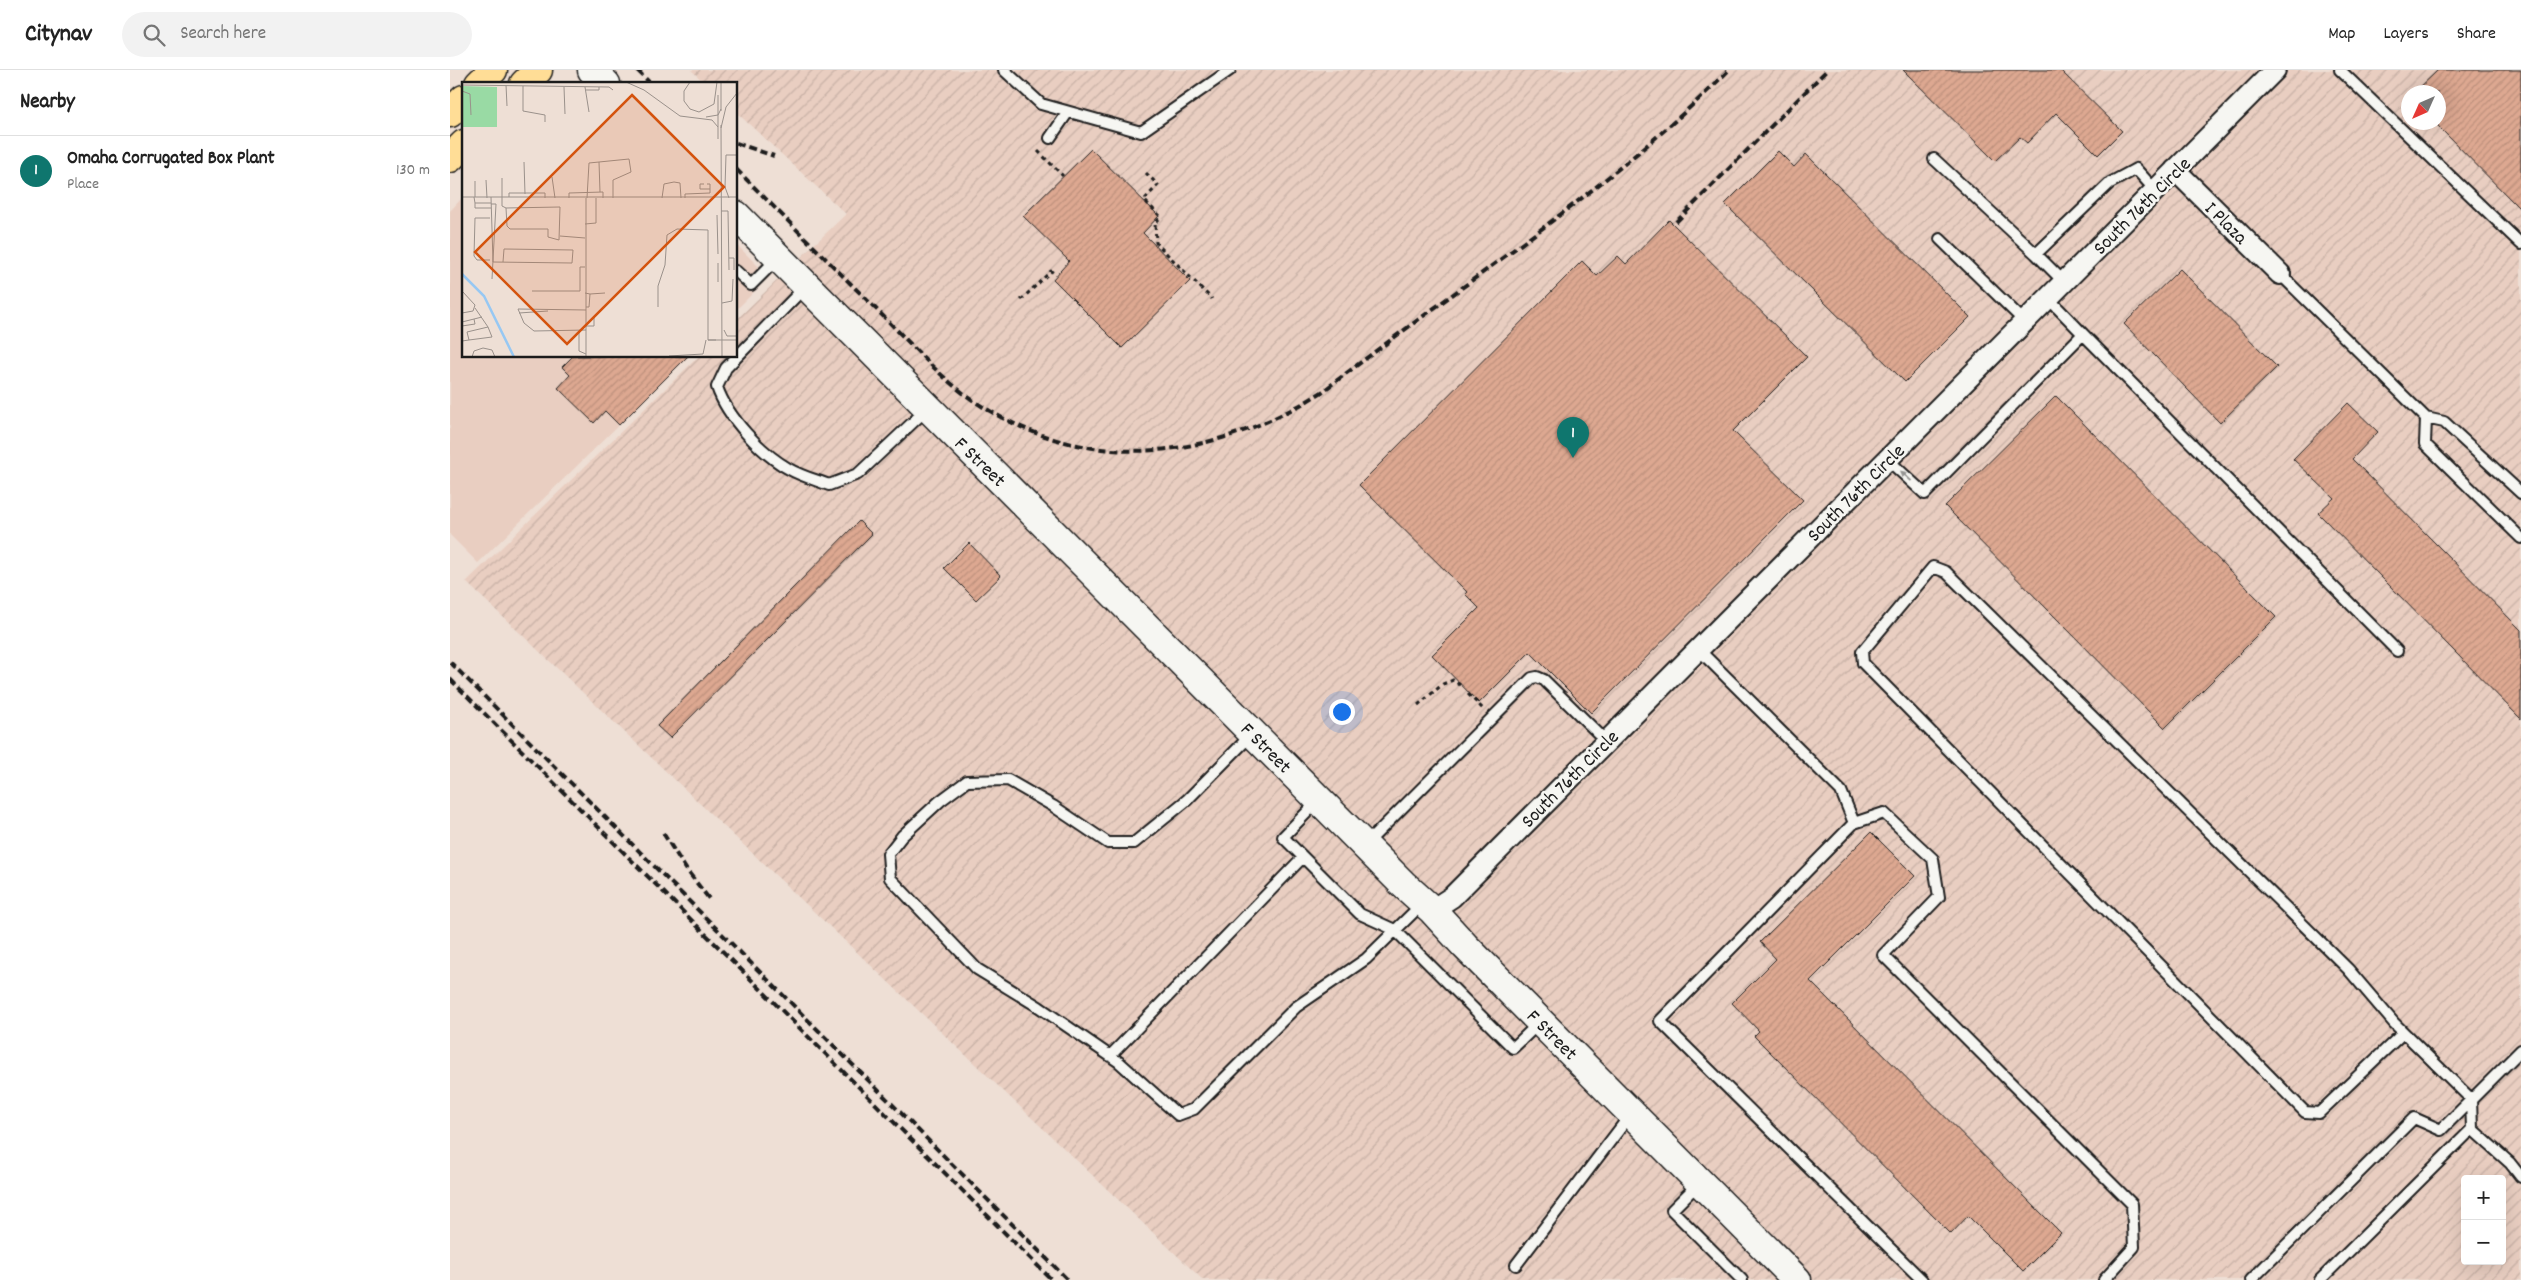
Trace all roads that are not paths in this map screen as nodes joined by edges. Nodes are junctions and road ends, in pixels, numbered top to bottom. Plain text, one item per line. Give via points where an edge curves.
1 (493, 70) edge
2 (538, 70) edge
3 (592, 70) edge
4 (1004, 70) edge
5 (1230, 70) edge
6 (2275, 70) edge
7 (2348, 72) edge
8 (482, 82) edge
9 (526, 82) edge
10 (604, 82) edge
11 (462, 101) edge
12 (1068, 112) junction
13 (450, 113) edge
14 (1050, 138) dead end
15 (462, 146) edge
16 (450, 158) edge
17 (1934, 159) dead end
18 (2175, 170) junction
19 (2155, 190) junction
20 (738, 217) edge
21 (1940, 238) dead end
22 (2521, 244) edge
23 (2036, 254) junction
24 (778, 258) junction
25 (738, 273) edge
26 (2280, 274) joint
27 (2064, 282) junction
28 (806, 286) junction
29 (2048, 298) junction
30 (2024, 322) junction
31 (2083, 334) junction
32 (738, 356) edge
33 (736, 358) edge
34 (928, 408) junction
35 (2426, 418) junction
36 (1888, 459) junction
37 (2521, 493) edge
38 (2521, 538) edge
39 (1698, 648) junction
40 (2397, 651) dead end
41 (1253, 733) junction
42 (1606, 741) junction
43 (1319, 800) junction
44 (1854, 824) junction
45 (1365, 845) junction
46 (1303, 857) junction
47 (1428, 906) junction
48 (1395, 930) junction
49 (1540, 1022) junction
50 (2403, 1032) junction
51 (2521, 1050) edge
52 (1110, 1056) junction
53 (2472, 1099) junction
54 (1632, 1113) junction
55 (2472, 1129) junction
56 (2521, 1177) edge
57 (1700, 1182) junction
58 (1516, 1266) dead end
59 (1742, 1280) edge
60 (1797, 1280) edge
61 (1922, 1280) edge
62 (2104, 1280) edge
63 (2251, 1280) edge
64 (2320, 1280) edge

1 - 8 main road
2 - 9 main road
3 - 10 street
4 - 12 lane via 1041,104
5 - 12 lane via 1141,132
6 - 18 street, South 76th Circle
7 - 22 lane
11 - 13 main road
12 - 14 lane
15 - 16 main road
17 - 23 lane
18 - 19 street, South 76th Circle
18 - 26 street, I Plaza
19 - 23 lane via 2136,169 2110,183
19 - 27 street, South 76th Circle
20 - 24 street, F Street
21 - 30 lane
23 - 27 lane
24 - 25 lane via 751,285
24 - 28 street, F Street
26 - 35 lane
27 - 29 street, South 76th Circle
28 - 32 lane
28 - 34 street, F Street
29 - 30 street, South 76th Circle
29 - 31 lane
30 - 36 street, South 76th Circle
31 -> 36 lane via 1925,494
31 - 40 lane
33 - 34 lane via 726,368 717,387 721,399 744,433 789,469 829,485 858,474
34 - 41 street, F Street
35 - 37 lane via 2444,422
35 - 38 lane via 2425,444
36 - 39 street, South 76th Circle
39 - 42 street, South 76th Circle
39 - 44 lane via 1841,790
41 - 43 street, F Street
41 - 52 lane via 1187,800 1134,844 1108,843 1008,780 967,781 902,836 888,854 890,878 978,969 1039,1006
42 - 45 lane via 1544,680 1532,678
42 - 47 street, South 76th Circle via 1452,897
43 - 45 street, F Street
43 - 46 lane via 1283,837
44 - 61 lane via 1660,1021
44 - 62 lane via 1884,813 1932,859 1939,897 1883,955 2132,1204 2134,1247
45 - 47 street, F Street
46 - 48 lane via 1360,914
46 - 52 lane
47 - 48 lane
47 - 49 street, F Street
48 - 49 lane via 1513,1048
48 - 52 lane via 1366,959 1296,1007 1194,1109 1178,1115
49 - 54 street, F Street
50 - 50 lane via 2348,969 1946,572 1933,567 1862,652 1863,663 2305,1112 2320,1113
50 - 53 lane
51 - 53 lane
53 - 55 lane
53 - 63 lane via 2441,1130 2414,1118
54 - 57 street, F Street
54 - 58 lane
55 - 56 lane
55 - 64 lane
57 - 59 lane via 1672,1210
57 - 60 street, F Street

